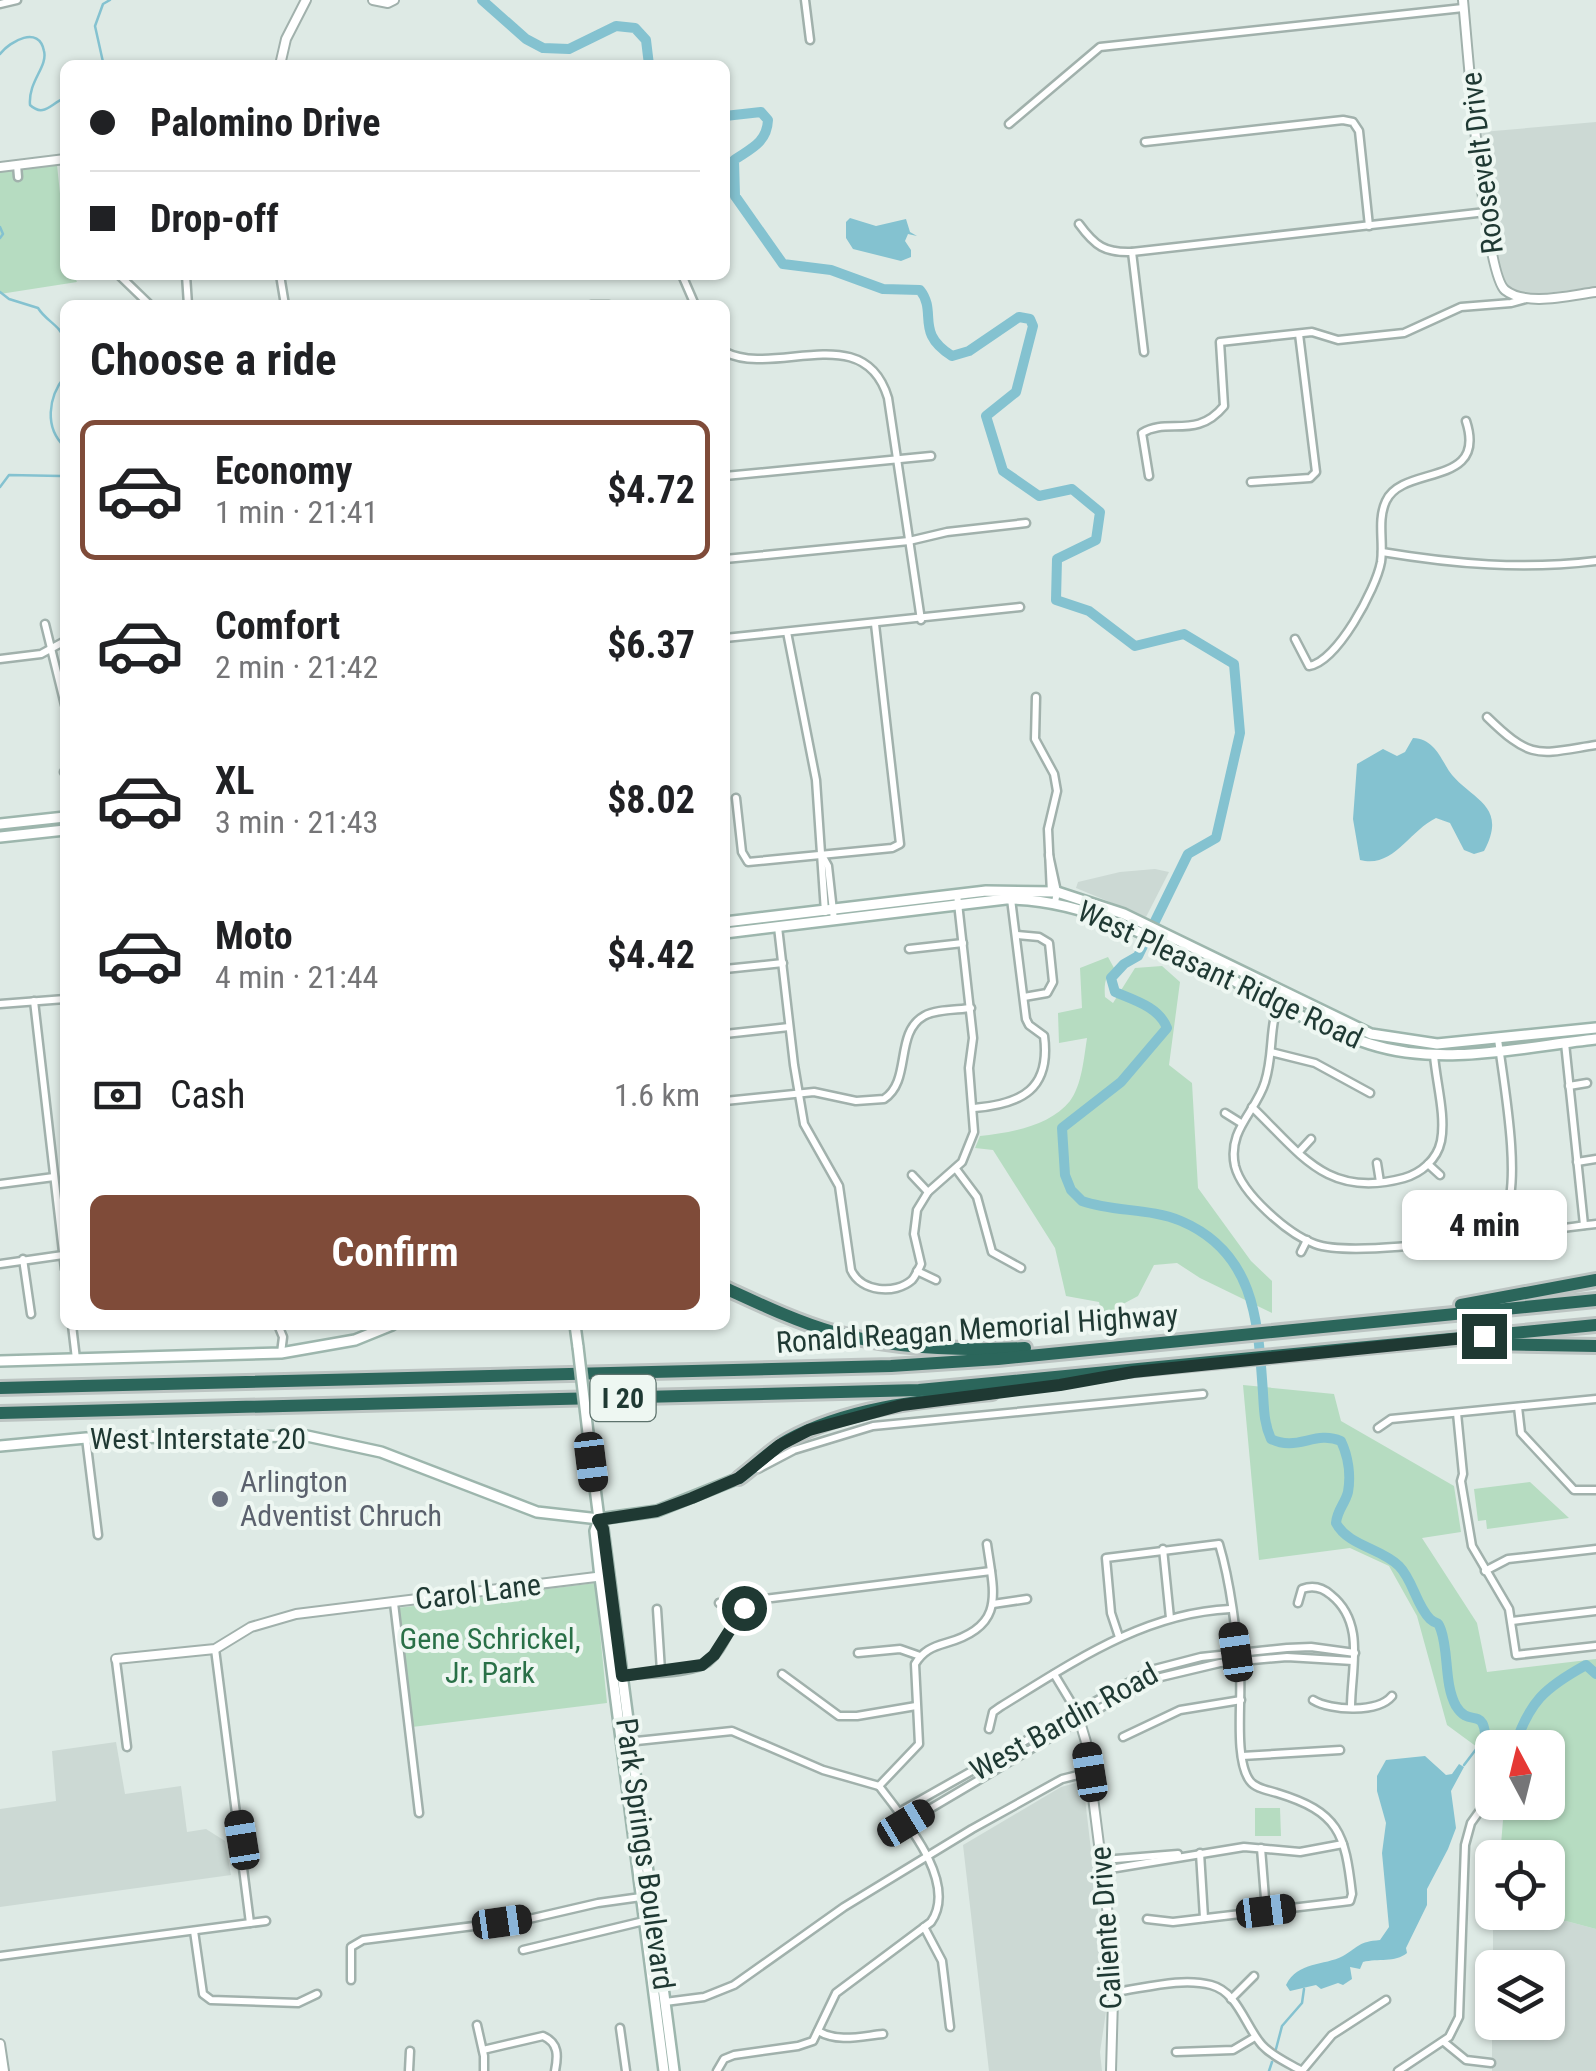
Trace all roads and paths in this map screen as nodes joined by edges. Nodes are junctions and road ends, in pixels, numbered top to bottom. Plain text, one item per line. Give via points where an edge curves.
1 (16, 0) edge
2 (306, 0) edge
3 (373, 0) edge
4 (394, 0) edge
5 (805, 0) edge
6 (0, 4) edge
7 (1463, 4) edge
8 (810, 40) dead end
9 (281, 60) edge
10 (1009, 124) dead end
11 (1144, 142) dead end
12 (60, 160) edge
13 (17, 165) junction
14 (0, 167) edge
15 (18, 177) dead end
16 (1486, 212) junction
17 (1079, 224) dead end
18 (1370, 226) junction
19 (1132, 252) junction
20 (123, 280) edge
21 (1507, 291) junction
22 (1596, 292) edge
23 (1528, 298) junction
24 (145, 300) edge
25 (1489, 304) junction
26 (1298, 334) junction
27 (1144, 352) dead end
28 (730, 354) edge
29 (1466, 421) dead end
30 (931, 456) dead end
31 (898, 458) junction
32 (730, 475) edge
33 (1148, 476) dead end
34 (1251, 482) dead end
35 (1026, 523) dead end
36 (909, 541) junction
37 (1382, 552) junction
38 (730, 559) edge
39 (1596, 561) edge
40 (1020, 608) dead end
41 (921, 620) junction
42 (45, 624) dead end
43 (875, 624) junction
44 (787, 632) junction
45 (730, 638) edge
46 (1294, 639) dead end
47 (60, 644) edge
48 (51, 650) junction
49 (0, 659) edge
50 (60, 685) edge
51 (1036, 697) dead end
52 (1487, 717) dead end
53 (1596, 745) edge
54 (736, 798) dead end
55 (60, 818) edge
56 (0, 824) edge
57 (60, 831) edge
58 (0, 837) edge
59 (822, 856) junction
60 (1053, 896) junction
61 (1011, 899) junction
62 (958, 900) junction
63 (829, 915) junction
64 (730, 922) edge
65 (778, 927) junction
66 (730, 932) edge
67 (1017, 935) junction
68 (963, 943) junction
69 (910, 950) dead end
70 (783, 963) junction
71 (730, 968) edge
72 (1024, 997) junction
73 (1281, 998) junction
74 (60, 999) edge
75 (34, 1001) junction
76 (0, 1004) edge
77 (971, 1008) junction
78 (790, 1027) junction
79 (1596, 1028) edge
80 (730, 1033) edge
81 (1596, 1039) edge
82 (1565, 1042) junction
83 (1499, 1044) junction
84 (1270, 1052) junction
85 (1434, 1055) junction
86 (1587, 1084) dead end
87 (1569, 1086) junction
88 (1370, 1093) dead end
89 (800, 1094) junction
90 (730, 1101) edge
91 (1252, 1107) junction
92 (974, 1108) junction
93 (1226, 1113) dead end
94 (1242, 1123) junction
95 (1311, 1139) dead end
96 (1299, 1152) junction
97 (1596, 1159) edge
98 (1577, 1162) junction
99 (1377, 1163) dead end
100 (1428, 1164) junction
101 (956, 1169) junction
102 (912, 1175) dead end
103 (1440, 1175) dead end
104 (54, 1177) junction
105 (1380, 1182) junction
106 (0, 1184) edge
107 (928, 1192) junction
108 (60, 1202) edge
109 (1506, 1211) junction
110 (1596, 1224) edge
111 (1584, 1225) junction
112 (1307, 1240) junction
113 (1301, 1252) dead end
114 (60, 1255) edge
115 (24, 1259) junction
116 (0, 1264) edge
117 (1021, 1268) dead end
118 (918, 1271) junction
119 (936, 1280) dead end
120 (1596, 1280) edge
121 (730, 1290) edge
122 (1596, 1300) edge
123 (31, 1314) dead end
124 (1596, 1325) edge
125 (1306, 1327) junction
126 (73, 1330) edge
127 (279, 1330) edge
128 (379, 1330) edge
129 (576, 1330) edge
130 (1177, 1340) junction
131 (1596, 1346) edge
132 (1334, 1352) junction
133 (281, 1353) junction
134 (76, 1360) junction
135 (0, 1361) edge
136 (1133, 1372) junction
137 (0, 1388) edge
138 (1203, 1394) dead end
139 (1596, 1400) edge
140 (1518, 1407) junction
141 (1458, 1413) junction
142 (0, 1414) edge
143 (1378, 1428) dead end
144 (86, 1438) junction
145 (0, 1446) edge
146 (782, 1451) junction
147 (739, 1478) joint
148 (1596, 1490) edge
149 (598, 1520) junction
150 (98, 1536) dead end
151 (987, 1544) dead end
152 (1163, 1549) junction
153 (1596, 1549) edge
154 (991, 1571) junction
155 (1485, 1571) junction
156 (604, 1576) junction
157 (1027, 1599) dead end
158 (1298, 1602) dead end
159 (394, 1603) junction
160 (720, 1603) dead end
161 (993, 1604) junction
162 (657, 1609) dead end
163 (1230, 1609) junction
164 (1596, 1611) edge
165 (737, 1614) junction
166 (1170, 1618) junction
167 (1512, 1621) junction
168 (1118, 1637) junction
169 (1596, 1646) edge
170 (215, 1649) junction
171 (858, 1652) dead end
172 (920, 1656) junction
173 (1237, 1657) junction
174 (1354, 1657) junction
175 (116, 1660) joint
176 (662, 1671) junction
177 (782, 1674) dead end
178 (1054, 1674) junction
179 (622, 1676) junction
180 (1392, 1696) dead end
181 (1241, 1700) junction
182 (1313, 1700) dead end
183 (916, 1706) junction
184 (1351, 1707) junction
185 (1079, 1716) junction
186 (989, 1729) dead end
187 (1123, 1738) dead end
188 (626, 1742) junction
189 (127, 1747) dead end
190 (1340, 1750) dead end
191 (1242, 1756) junction
192 (1090, 1772) junction
193 (879, 1786) junction
194 (899, 1812) junction
195 (419, 1813) dead end
196 (1475, 1817) edge
197 (906, 1823) junction
198 (1344, 1844) junction
199 (1261, 1848) junction
200 (1200, 1853) junction
201 (1189, 1854) junction
202 (927, 1857) junction
203 (1103, 1860) junction
204 (642, 1864) junction
205 (1104, 1870) junction
206 (641, 1897) junction
207 (1266, 1911) junction
208 (1204, 1918) junction
209 (1147, 1920) dead end
210 (266, 1921) dead end
211 (644, 1921) junction
212 (250, 1923) junction
213 (924, 1927) junction
214 (194, 1931) junction
215 (522, 1950) dead end
216 (0, 1956) edge
217 (654, 1956) junction
218 (1254, 1976) dead end
219 (351, 1980) dead end
220 (1116, 1992) junction
221 (316, 1994) dead end
222 (1231, 1999) junction
223 (1386, 2000) dead end
224 (665, 2002) junction
225 (477, 2024) dead end
226 (950, 2027) dead end
227 (620, 2028) dead end
228 (818, 2031) junction
229 (883, 2034) dead end
230 (1256, 2037) junction
231 (1444, 2042) junction
232 (0, 2048) edge
233 (483, 2050) junction
234 (410, 2051) dead end
235 (1176, 2052) dead end
236 (1491, 2063) dead end
237 (2, 2064) edge
238 (409, 2071) edge
239 (484, 2071) edge
240 (555, 2071) edge
241 (626, 2071) edge
242 (664, 2071) edge
243 (674, 2071) edge
244 (718, 2071) edge
245 (1111, 2071) edge
246 (1302, 2071) edge
247 (1398, 2071) edge

1 - 6 street
2 - 9 street
3 - 4 street
5 - 8 street
7 - 10 street via 1100,47
7 - 16 street, Roosevelt Drive
11 - 18 street via 1350,121 1359,132
12 - 13 street
13 - 14 street
13 - 15 street
16 - 18 street
16 - 21 street, Roosevelt Drive via 1496,276
17 - 19 street via 1099,248
18 - 19 street
19 - 27 street
20 - 24 street
21 - 23 street, Roosevelt Drive
21 - 25 street
22 - 23 street, Roosevelt Drive
23 - 25 street
25 - 26 street via 1460,307 1404,333 1338,340
26 - 33 street via 1220,342 1224,406 1208,421 1142,433
26 - 34 street via 1316,472 1310,478
28 - 31 street via 747,360 830,353 861,363 885,390
29 - 37 street via 1466,452 1457,466 1390,494 1382,514
30 - 31 street
31 - 32 street
31 - 36 street
35 - 36 street
36 - 38 street
36 - 41 street
37 - 39 street via 1489,566
37 - 46 street via 1372,589 1322,662 1309,666
40 - 41 street
41 - 43 street
42 - 48 street
43 - 44 street
43 - 59 street via 900,844
44 - 45 street
44 - 59 street via 816,780
47 - 48 street
48 - 49 street
48 - 50 street
51 - 60 street via 1035,738 1057,791 1048,829
52 - 53 street via 1529,752
54 - 59 street via 748,862
55 - 56 main road
57 - 58 main road
59 - 63 street
60 - 61 main road, West Pleasant Ridge Road
60 - 62 main road, West Pleasant Ridge Road via 1026,890
60 - 73 main road, West Pleasant Ridge Road via 1141,929
61 - 62 main road, West Pleasant Ridge Road
61 - 67 street
62 - 63 main road, West Pleasant Ridge Road
62 - 68 street
63 - 64 main road, West Pleasant Ridge Road
63 - 65 main road, West Pleasant Ridge Road
65 - 66 main road, West Pleasant Ridge Road
65 - 70 street
67 - 72 street
67 - 72 street via 1049,943 1053,982 1047,993
68 - 69 street
68 - 77 street
70 - 71 street
70 - 78 street
72 - 92 street via 1029,1025 1044,1036 1046,1062 1038,1082 1015,1100
73 - 83 main road, West Pleasant Ridge Road via 1389,1038
73 - 84 street
73 - 85 main road, West Pleasant Ridge Road via 1370,1044
74 - 75 street
75 - 76 street
75 - 104 street
77 - 89 street via 931,1013 915,1023 898,1085 884,1100
77 - 92 street
78 - 80 street
78 - 89 street
79 - 83 main road, West Pleasant Ridge Road
81 - 82 main road, West Pleasant Ridge Road
82 - 83 main road, West Pleasant Ridge Road
82 - 87 street
83 - 85 main road, West Pleasant Ridge Road
83 - 109 street via 1512,1167
84 - 88 street via 1315,1063
84 - 91 street via 1264,1087
85 - 100 street via 1442,1131
86 - 87 street
87 - 98 street
89 - 90 street
89 - 118 street via 807,1132 839,1186 856,1280 886,1288 910,1282
91 - 94 street
91 - 96 street
92 - 101 street via 973,1140
93 - 94 street
94 - 112 street via 1233,1154 1239,1178 1260,1204
95 - 96 street
96 - 105 street via 1334,1180
97 - 98 street
98 - 111 street
99 - 105 street
100 - 103 street
100 - 105 street
101 - 107 street
101 - 117 street via 977,1197 992,1252
102 - 107 street
104 - 106 street
104 - 108 street
107 - 118 street via 914,1220
109 - 111 street via 1535,1230
109 - 112 street via 1479,1234 1377,1248
110 - 111 street
112 - 113 street
114 - 115 street
115 - 116 street
115 - 123 street
118 - 119 street
120 - 125 highway
121 - 130 highway via 829,1331 884,1342 999,1349
122 - 125 highway, Ronald Reagan Memorial Highway / I 20
124 - 132 highway, Ronald Reagan Memorial Highway / I 20
125 - 130 highway, Ronald Reagan Memorial Highway / I 20
126 - 134 street
127 - 133 street
128 - 133 main road
129 - 149 main road, Park Springs Boulevard, bridge
130 - 137 highway, Ronald Reagan Memorial Highway / I 20 via 891,1366
131 - 132 highway via 1505,1343
132 - 136 highway, Ronald Reagan Memorial Highway / I 20
133 - 134 main road
134 - 135 main road
136 - 142 highway, Ronald Reagan Memorial Highway / I 20 via 905,1391
136 - 146 highway via 902,1405 828,1423
138 - 146 street via 874,1426
139 - 140 street
140 - 141 street
140 - 148 street via 1524,1438 1574,1490
141 - 143 street via 1391,1419
141 - 155 street via 1471,1543
144 - 145 main road, West Interstate 20
144 - 149 main road, West Interstate 20 via 307,1436 381,1452 537,1512
144 - 150 street
146 - 147 highway
147 - 149 main road, West Interstate 20 via 657,1511
149 - 156 main road, Park Springs Boulevard
151 - 154 street
152 - 163 street via 1220,1546
152 - 166 street
152 - 168 street via 1106,1558
153 - 155 street via 1508,1560
154 - 161 street
154 - 165 street via 767,1598
155 - 167 street
156 - 159 street, Carol Lane
156 - 179 main road, Park Springs Boulevard
156 - 188 main road, Park Springs Boulevard
157 - 161 street
158 - 174 street via 1306,1586 1328,1592 1351,1625
159 - 170 street, Carol Lane via 272,1620
159 - 195 street
160 - 165 street
161 - 172 street via 971,1636
162 - 176 street
163 - 166 street
163 - 173 street
164 - 167 street
165 - 176 street via 708,1662
166 - 168 street
167 - 169 street via 1516,1656
168 - 178 street
170 - 175 street, Carol Lane
170 - 212 street
171 - 172 street via 900,1649
172 - 183 street
173 - 174 street, West Bardin Road
173 - 181 street
173 - 185 street, West Bardin Road via 1161,1677
174 - 184 street
175 - 189 street
176 - 179 street
177 - 183 street via 839,1716
178 - 185 street, Caliente Drive
178 - 186 street via 993,1712
179 - 188 main road, Park Springs Boulevard
180 - 184 street via 1380,1705
181 - 187 street via 1180,1710
181 - 191 street
182 - 184 street via 1334,1709
183 - 193 street via 919,1744
185 - 192 street, Caliente Drive
185 - 194 street, West Bardin Road
185 - 197 street, West Bardin Road
188 - 193 street via 732,1731
188 - 204 main road, Park Springs Boulevard
190 - 191 street
191 - 198 street via 1251,1782 1324,1812
192 - 202 street via 1062,1779
192 - 203 street, Caliente Drive
193 - 194 street
194 - 197 street
196 - 231 street via 1465,1845 1461,2008
197 - 202 street
198 - 199 street via 1300,1852
198 - 207 street via 1350,1900
199 - 200 street
199 - 207 street
200 - 201 street
200 - 208 street
201 - 203 street
201 - 205 street
202 - 213 street via 941,1898
202 - 224 street via 734,1986
203 - 205 street, Caliente Drive
204 - 206 main road, Park Springs Boulevard
204 - 217 main road, Park Springs Boulevard
205 - 220 street, Caliente Drive
206 - 211 main road, Park Springs Boulevard
206 - 219 street via 355,1942
207 - 208 street
208 - 209 street
210 - 212 street
211 - 215 street
211 - 217 main road, Park Springs Boulevard
212 - 214 street
213 - 226 street via 942,1961
213 - 228 street via 836,1992
214 - 216 street
214 - 221 street via 203,1994 210,2000 298,2003
217 - 224 main road, Park Springs Boulevard
217 - 242 main road, Park Springs Boulevard
218 - 222 street
220 - 222 street via 1192,1982 1217,1987
220 - 245 street, Caliente Drive
222 - 230 street
223 - 246 street via 1332,2035
224 - 243 main road, Park Springs Boulevard
225 - 233 street
227 - 241 street
228 - 229 street via 843,2038
228 - 244 street via 808,2044 734,2055
230 - 235 street via 1233,2050
230 - 246 street
231 - 236 street via 1466,2060
231 - 247 street
232 - 237 street
233 - 239 street
233 - 240 street via 544,2036 556,2050
234 - 238 street

